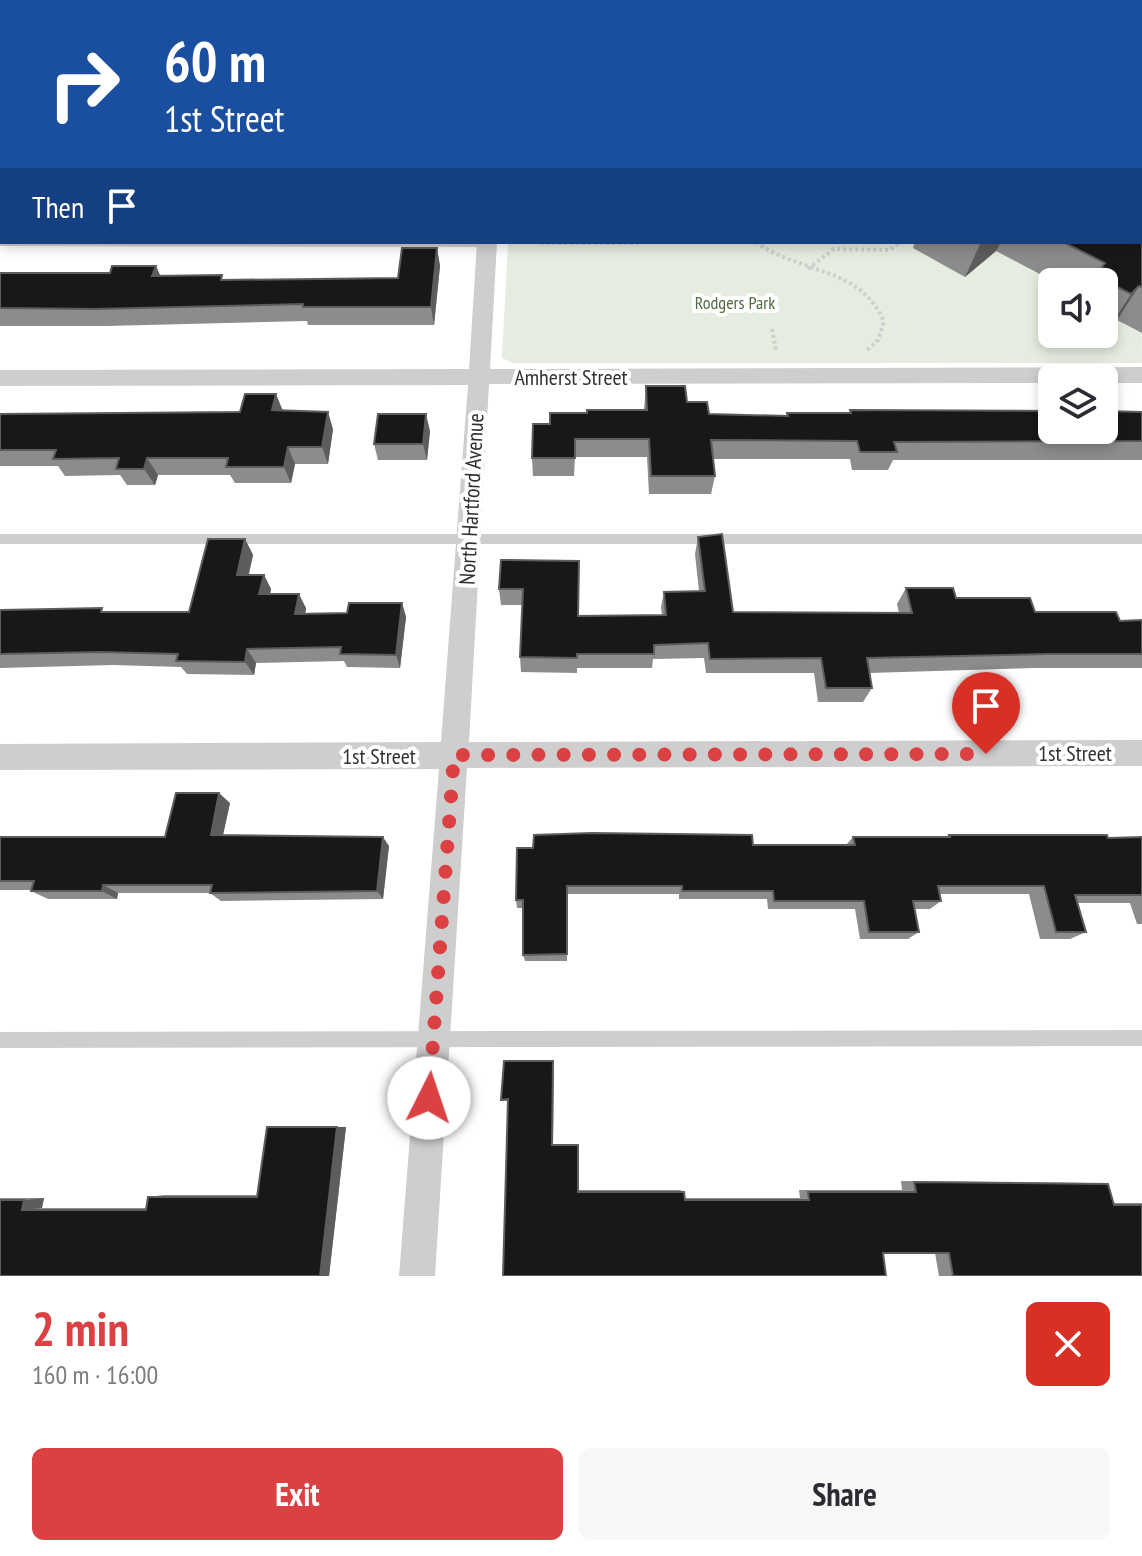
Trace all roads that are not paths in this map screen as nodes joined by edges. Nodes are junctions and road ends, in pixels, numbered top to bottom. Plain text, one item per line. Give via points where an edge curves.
1 (487, 244) edge
2 (1142, 375) edge
3 (478, 377) junction
4 (0, 378) edge
5 (0, 539) edge
6 (469, 539) junction
7 (1142, 539) edge
8 (1142, 753) edge
9 (454, 755) junction
10 (0, 757) edge
11 (1142, 1038) edge
12 (434, 1039) junction
13 (0, 1040) edge
14 (417, 1276) edge

1 - 3 street, North Hartford Avenue
2 - 3 street, Amherst Street
3 - 4 street, Amherst Street
3 - 6 street, North Hartford Avenue
5 - 6 lane
6 - 7 lane
6 - 9 street, North Hartford Avenue
8 - 9 street, 1st Street
9 - 10 street, 1st Street
9 - 12 street, North Hartford Avenue
11 - 12 lane
12 - 13 lane
12 - 14 street, North Hartford Avenue

